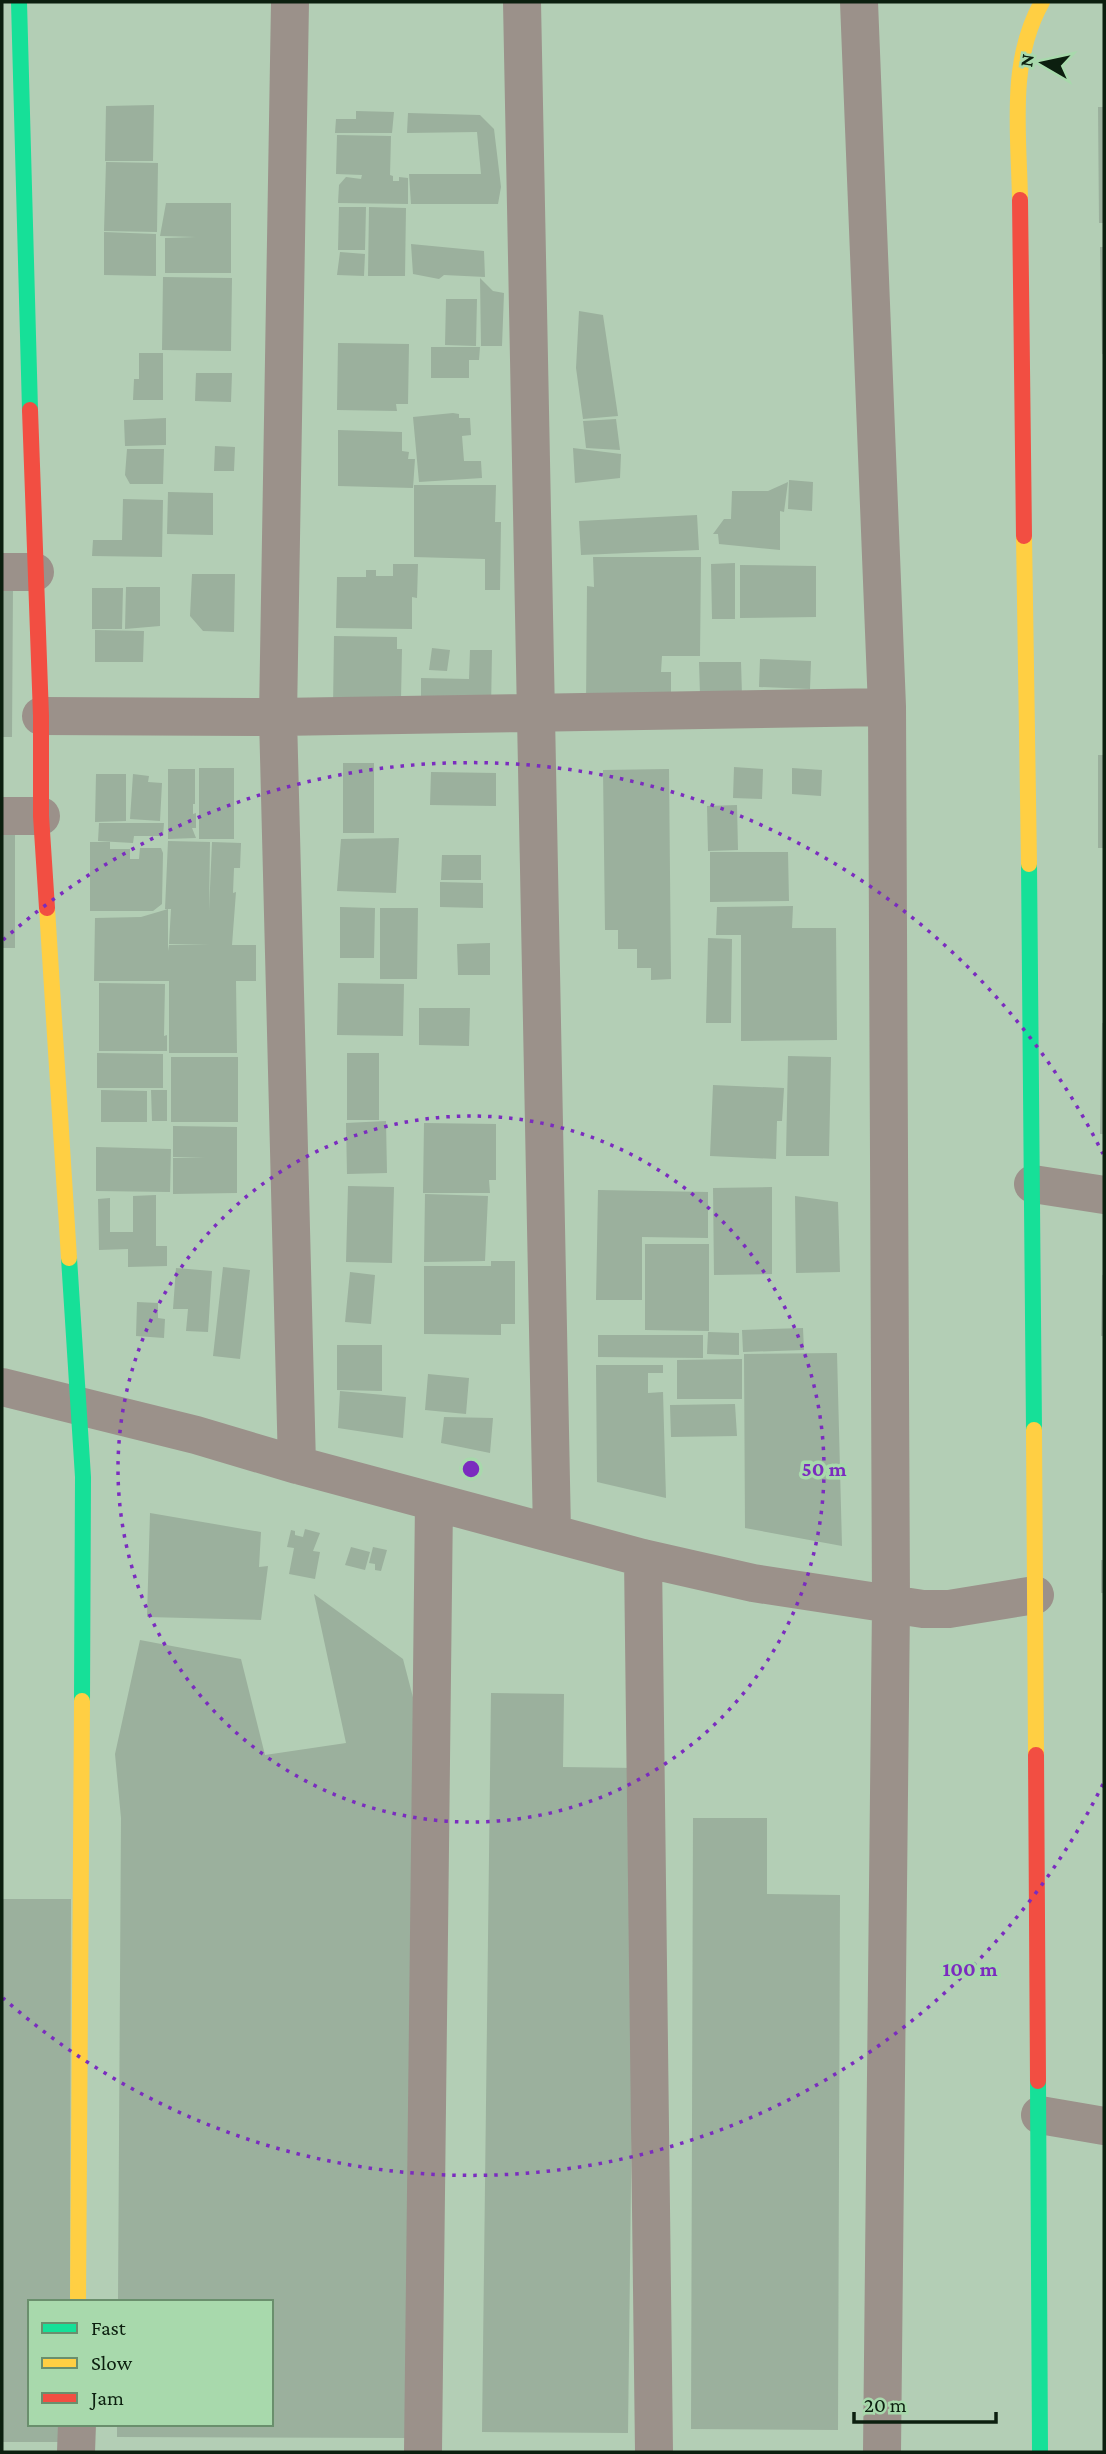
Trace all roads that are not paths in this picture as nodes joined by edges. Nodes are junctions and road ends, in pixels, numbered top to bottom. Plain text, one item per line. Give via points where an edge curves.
1 (19, 2) edge
2 (290, 2) edge
3 (522, 2) edge
4 (859, 2) edge
5 (1042, 2) edge
6 (14, 321) edge
7 (19, 572) edge
8 (887, 707) junction
9 (536, 712) junction
10 (41, 716) junction
11 (278, 718) junction
12 (2, 816) edge
13 (41, 816) junction
14 (1033, 1184) junction
15 (1104, 1195) edge
16 (2, 1387) edge
17 (78, 1406) junction
18 (297, 1465) junction
19 (433, 1502) junction
20 (552, 1533) junction
21 (643, 1558) junction
22 (1035, 1595) junction
23 (891, 1605) junction
24 (1040, 2115) junction
25 (1104, 2126) edge
26 (78, 2300) edge
27 (77, 2426) edge
28 (76, 2452) edge
29 (424, 2452) edge
30 (654, 2452) edge
31 (882, 2452) edge
32 (1040, 2452) edge

1 - 6 street
2 - 11 street
3 - 9 street
4 - 8 street
5 - 14 street via 1030,23 1018,72
6 - 7 street
7 - 10 street
8 - 9 street
8 - 23 street
9 - 11 street
9 - 20 street
10 - 11 street
10 - 13 street
11 - 18 street
12 - 13 street
13 - 17 street
14 - 15 street
14 - 22 street
16 - 17 street
17 - 18 street
17 - 26 street via 83,1476
18 - 19 street
19 - 20 street
19 - 29 street
20 - 21 street
21 - 23 street via 753,1583
21 - 30 street
22 - 23 street via 949,1609
22 - 24 street
23 - 31 street
24 - 25 street
24 - 32 street
27 - 28 street

